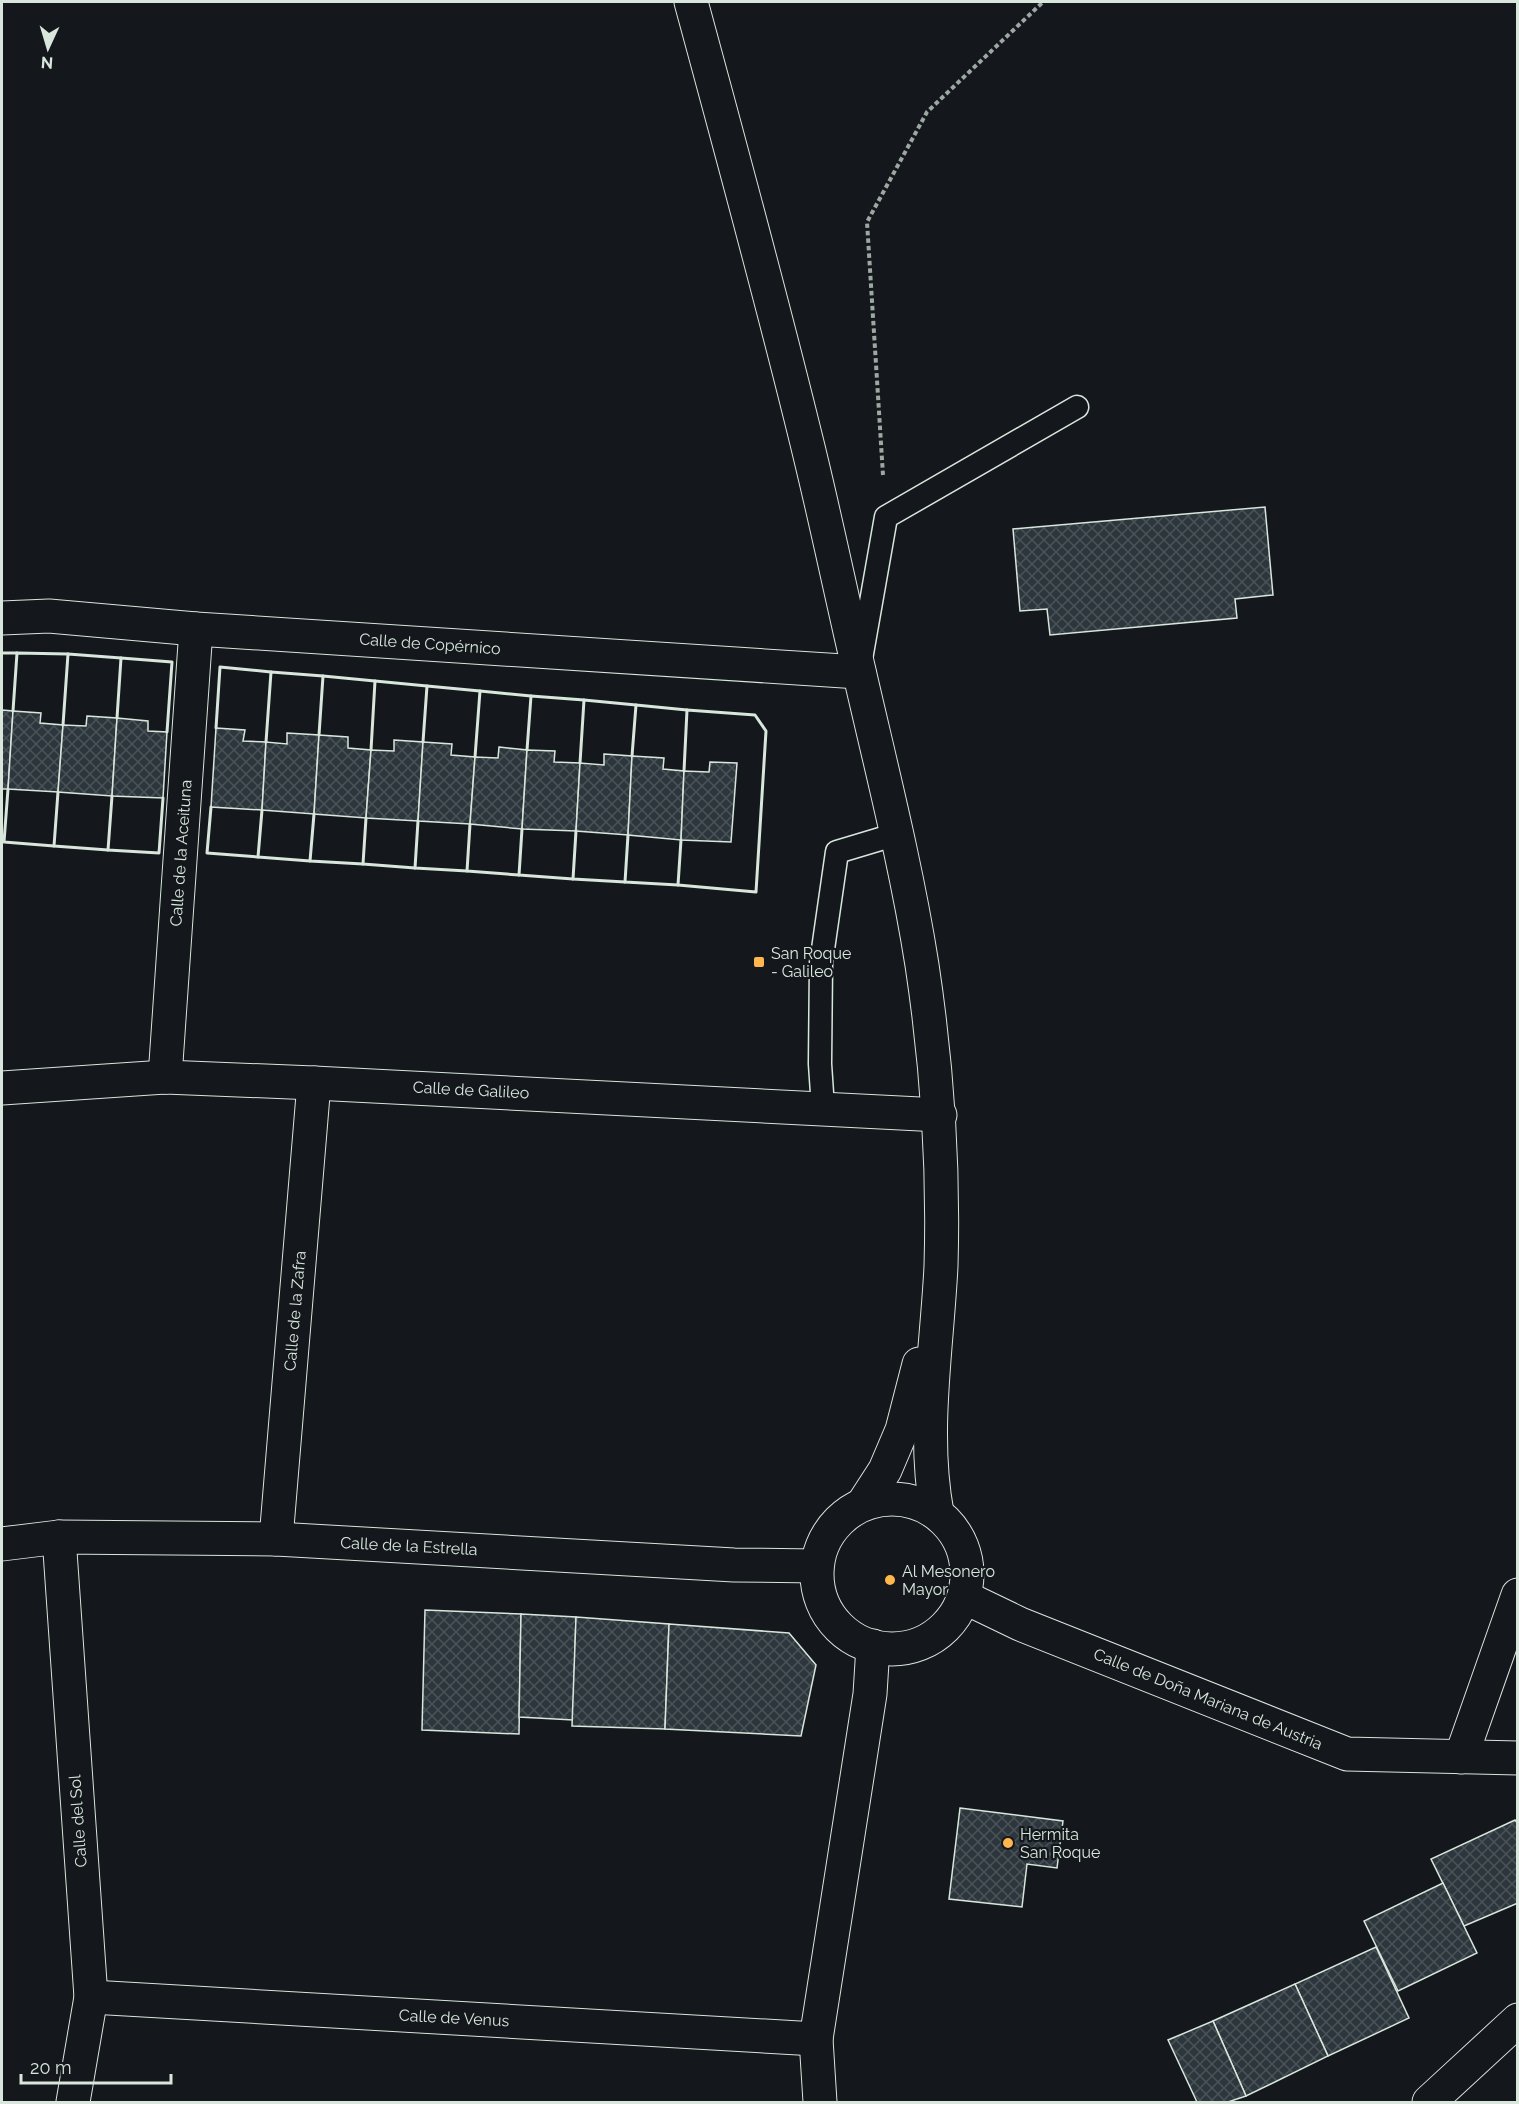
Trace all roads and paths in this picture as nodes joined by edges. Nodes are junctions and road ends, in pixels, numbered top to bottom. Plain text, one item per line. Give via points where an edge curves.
1 (691, 2) edge
2 (1043, 2) edge
3 (1077, 406) dead end
4 (886, 517) junction
5 (2, 618) edge
6 (196, 629) junction
7 (859, 672) junction
8 (897, 834) junction
9 (165, 1077) junction
10 (314, 1083) junction
11 (2, 1088) edge
12 (823, 1108) junction
13 (940, 1115) junction
14 (940, 1269) junction
15 (863, 1504) junction
16 (937, 1513) junction
17 (58, 1538) junction
18 (276, 1539) junction
19 (2, 1544) edge
20 (817, 1566) junction
21 (1518, 1596) edge
22 (964, 1598) junction
23 (873, 1646) junction
24 (1461, 1757) junction
25 (1518, 1758) edge
26 (91, 1997) junction
27 (1518, 2020) edge
28 (816, 2039) junction
29 (74, 2103) edge
30 (820, 2103) edge
31 (1429, 2103) edge

1 - 7 street via 807,446
2 - 4 path via 927,112 867,222
3 - 4 lane
4 - 7 lane
5 - 6 street, Calle de Copérnico via 49,616
6 - 7 street, Calle de Copérnico
6 - 9 street, Calle de la Aceituna
7 - 8 street
8 - 12 lane via 837,852 821,963
8 - 13 street via 922,965
9 - 10 street, Calle de Galileo
9 - 11 street, Calle de Galileo
10 - 12 street, Calle de Galileo
10 - 18 street, Calle de la Zafra
12 - 13 street, Calle de Galileo
13 - 14 street
14 - 15 street via 902,1430 885,1470
14 - 16 street via 930,1432
15 - 16 street via 888,1499 913,1502
15 - 20 street via 831,1530
16 - 22 street via 954,1530 964,1551 968,1574
17 - 18 street, Calle de la Estrella
17 - 19 street, Calle de la Estrella
17 - 26 street, Calle del Sol
18 - 20 street, Calle de la Estrella
20 - 23 street via 818,1588 825,1608 837,1625
21 - 24 street
22 - 23 street via 954,1618 938,1634 896,1649
22 - 24 street, Calle de Doña Mariana de Austria via 1347,1755
23 - 28 street via 870,1694
24 - 25 street, Calle de Doña Mariana de Austria
26 - 28 street, Calle de Venus
26 - 29 street, Calle del Sol
27 - 31 street
28 - 30 street

